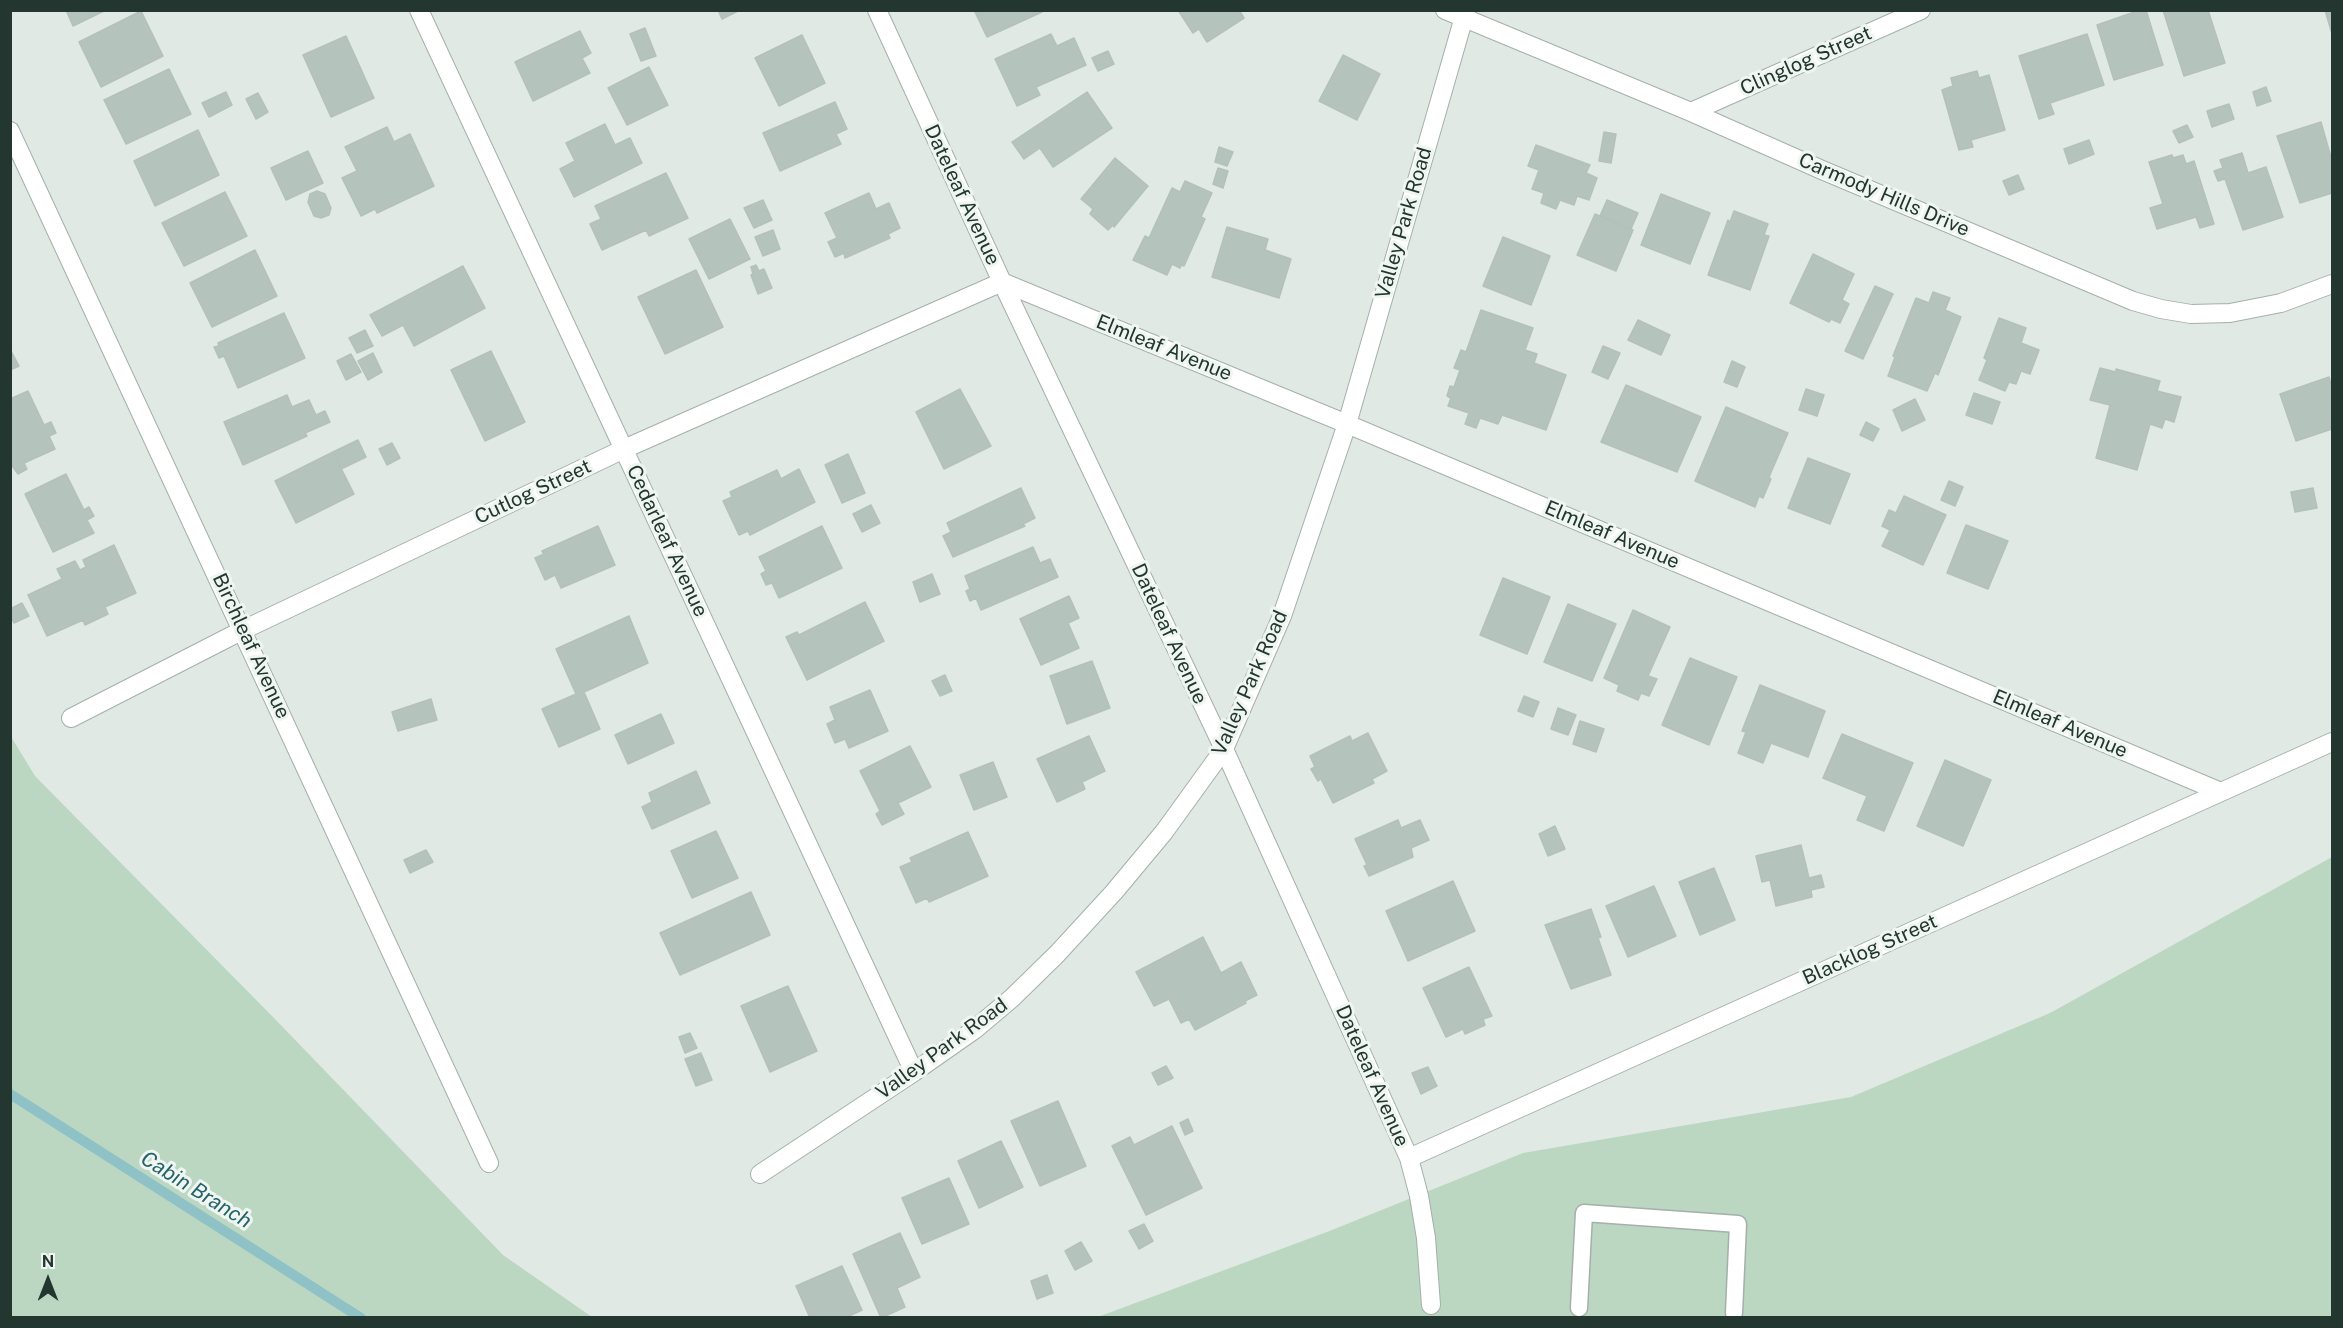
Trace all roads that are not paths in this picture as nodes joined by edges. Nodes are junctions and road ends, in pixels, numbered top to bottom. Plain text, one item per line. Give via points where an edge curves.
1 (419, 10) edge
2 (877, 10) edge
3 (1445, 10) edge
4 (1921, 10) edge
5 (1464, 14) edge
6 (1691, 112) junction
7 (10, 130) edge
8 (1002, 282) junction
9 (2332, 284) edge
10 (1347, 424) junction
11 (624, 449) junction
12 (243, 630) junction
13 (71, 718) dead end
14 (2332, 742) edge
15 (1224, 750) junction
16 (2221, 792) junction
17 (914, 1072) junction
18 (1409, 1158) junction
19 (489, 1162) dead end
20 (760, 1174) dead end
21 (1431, 1305) dead end
22 (1579, 1308) dead end
23 (1734, 1313) dead end

1 - 11 street, Cedarleaf Avenue
2 - 8 street, Dateleaf Avenue
3 - 5 street, Carmody Hills Drive
4 - 6 street, Clinglog Street
5 - 6 street, Carmody Hills Drive
5 - 10 street, Valley Park Road
6 - 9 street, Carmody Hills Drive via 2133,301 2161,309 2191,314 2230,313 2281,303
7 - 12 street, Birchleaf Avenue
8 - 10 street, Elmleaf Avenue
8 - 11 street, Cutlog Street
8 - 15 street, Dateleaf Avenue
10 - 15 street, Valley Park Road via 1282,616
10 - 16 street, Elmleaf Avenue
11 - 12 street, Cutlog Street
11 - 17 street, Cedarleaf Avenue
12 - 13 street, Cutlog Street
12 - 19 street, Birchleaf Avenue
14 - 16 street, Blacklog Street
15 - 17 street, Valley Park Road via 1164,832 1057,954 974,1030
15 - 18 street, Dateleaf Avenue
16 - 18 street, Blacklog Street
17 - 20 street, Valley Park Road
18 - 21 street, Dateleaf Avenue via 1426,1238
22 - 23 lane via 1584,1213 1738,1224

